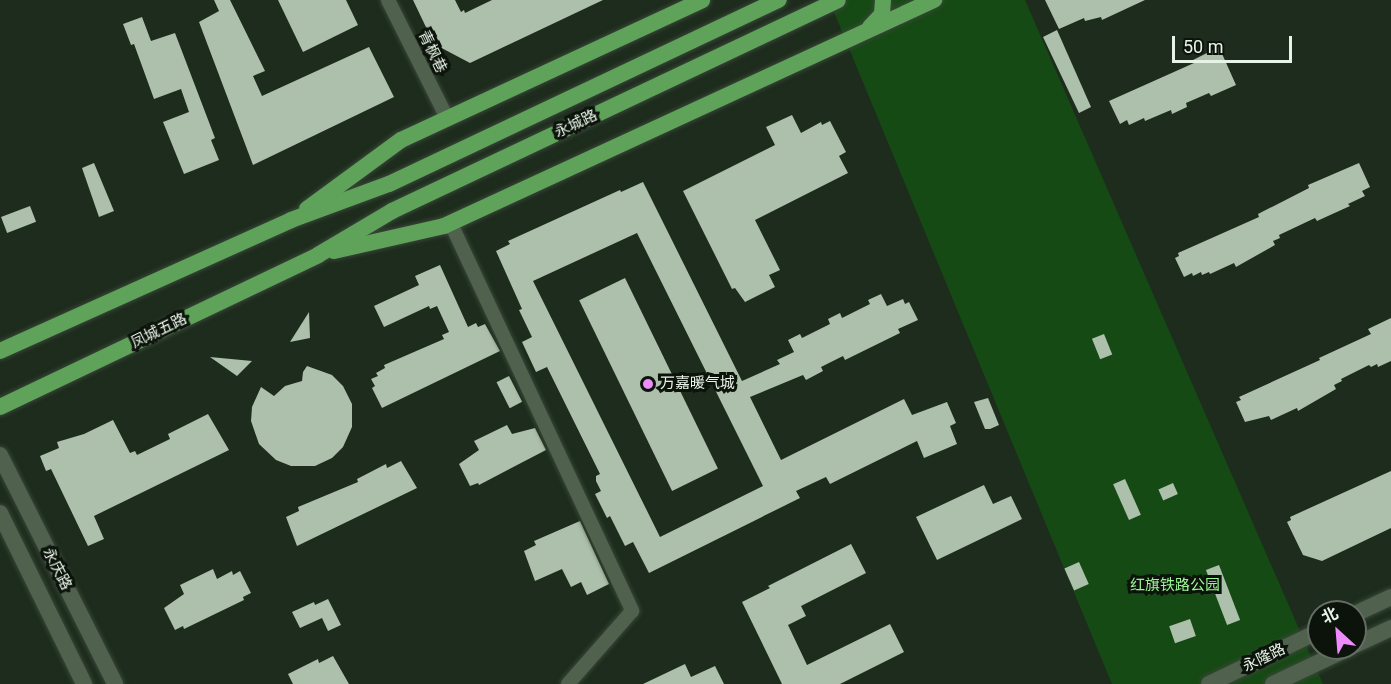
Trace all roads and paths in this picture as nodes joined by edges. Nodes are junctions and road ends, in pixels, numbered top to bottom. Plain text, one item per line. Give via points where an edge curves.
1 (388, 0) edge
2 (702, 0) edge
3 (779, 0) edge
4 (838, 0) edge
5 (883, 0) edge
6 (934, 0) edge
7 (863, 33) junction
8 (447, 118) junction
9 (291, 220) junction
10 (452, 226) dead end
11 (318, 255) junction
12 (0, 351) edge
13 (0, 407) edge
14 (0, 455) edge
15 (0, 513) edge
16 (1391, 597) edge
17 (1367, 608) edge
18 (1391, 628) edge
19 (1307, 637) edge
20 (1367, 639) edge
21 (1324, 660) edge
22 (84, 684) edge
23 (115, 684) edge
24 (568, 684) edge
25 (1209, 684) edge
26 (1274, 684) edge

1 - 8 street, 青枫巷
2 - 8 main road
3 - 9 main road, 永城路 via 389,184
4 - 11 main road, 永城路 via 392,211
5 - 7 main road via 882,14
6 - 7 main road
7 - 11 main road via 444,226
8 - 9 main road via 401,140
9 - 12 main road
10 - 24 street via 632,611
11 - 13 main road, 凤城五路
14 - 23 street, 永庆路
15 - 22 street, 永庆路
16 - 17 street
18 - 20 street
19 - 25 street, 永隆路
21 - 26 street, 永隆路

